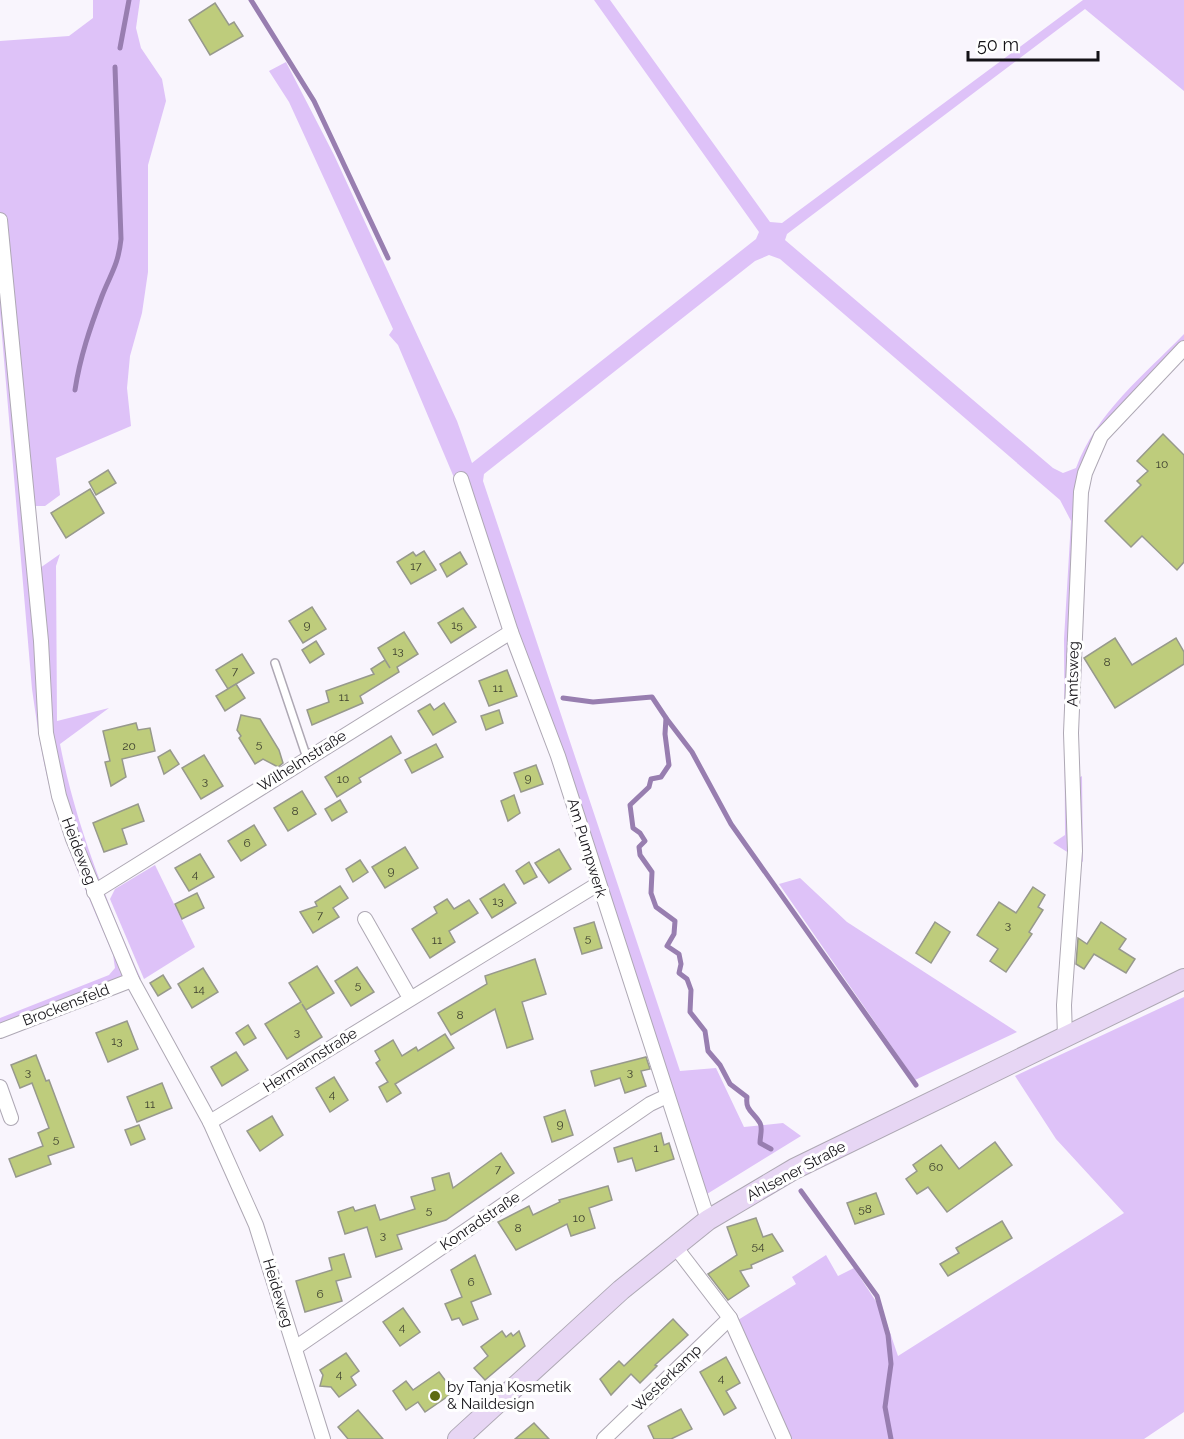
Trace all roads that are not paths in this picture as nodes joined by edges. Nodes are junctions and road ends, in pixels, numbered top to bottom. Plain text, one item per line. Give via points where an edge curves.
1 (0, 220) edge
2 (1184, 348) edge
3 (461, 479) dead end
4 (511, 632) junction
5 (275, 663) dead end
6 (307, 758) junction
7 (598, 884) junction
8 (94, 891) junction
9 (365, 919) dead end
10 (1184, 979) edge
11 (132, 980) junction
12 (410, 998) junction
13 (0, 1030) edge
14 (1065, 1037) junction
15 (0, 1087) edge
16 (667, 1096) junction
17 (11, 1118) dead end
18 (210, 1122) junction
19 (708, 1220) junction
20 (674, 1245) junction
21 (730, 1318) junction
22 (295, 1348) junction
23 (323, 1439) edge
24 (458, 1439) edge
25 (603, 1439) edge
26 (784, 1439) edge

1 - 8 street, Heideweg via 40,641 45,733 59,796
2 - 14 street, Amtsweg via 1101,436 1081,492 1071,733 1075,850
3 - 4 street, Am Pumpwerk
4 - 6 street, Wilhelmstraße
4 - 7 street, Am Pumpwerk via 558,756
5 - 6 lane
6 - 8 street, Wilhelmstraße
7 - 12 street, Hermannstraße
7 - 16 street, Am Pumpwerk
8 - 11 street, Heideweg
9 - 12 street
10 - 14 main road, Ahlsener Straße
11 - 13 street, Brockensfeld
11 - 18 street, Heideweg
12 - 18 street, Hermannstraße
14 - 19 main road, Ahlsener Straße via 794,1169
15 - 17 street
16 - 19 street, Am Pumpwerk
16 - 22 street, Konradstraße
18 - 22 street, Heideweg via 256,1225
19 - 20 main road, Ahlsener Straße
20 - 21 street
20 - 24 main road, Ahlsener Straße
21 - 25 street, Westerkamp
21 - 26 street
22 - 23 street, Heideweg

